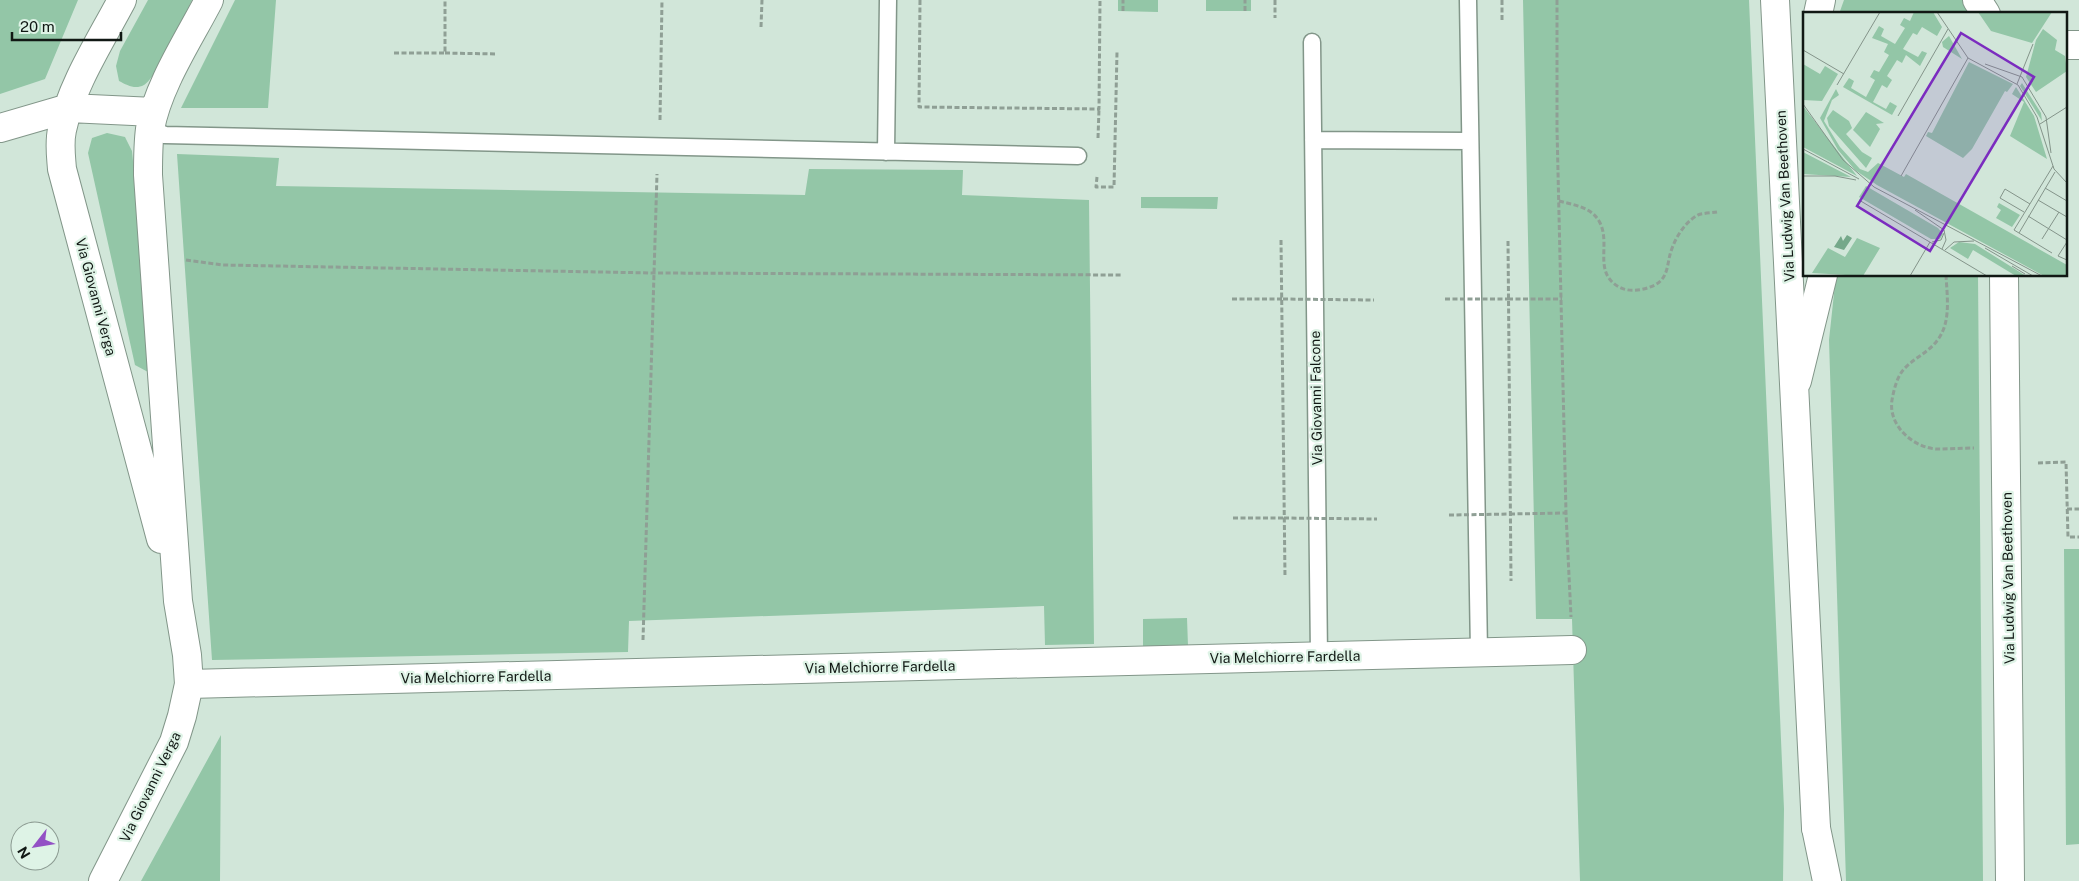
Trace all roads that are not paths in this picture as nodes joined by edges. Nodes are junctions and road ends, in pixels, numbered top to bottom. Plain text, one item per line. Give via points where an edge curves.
1 (122, 0) edge
2 (209, 0) edge
3 (888, 0) edge
4 (1468, 0) edge
5 (1775, 0) edge
6 (1977, 0) edge
7 (1985, 12) edge
8 (1312, 42) dead end
9 (2066, 45) edge
10 (2079, 45) edge
11 (69, 108) junction
12 (152, 120) junction
13 (0, 128) edge
14 (1313, 140) junction
15 (1470, 141) junction
16 (886, 152) junction
17 (1078, 156) dead end
18 (1823, 276) edge
19 (2004, 276) edge
20 (1794, 393) junction
21 (178, 601) junction
22 (1572, 650) road end
23 (1479, 652) junction
24 (1320, 656) junction
25 (189, 684) junction
26 (1816, 828) junction
27 (103, 881) edge
28 (1813, 881) edge
29 (1819, 881) edge
30 (1827, 881) edge
31 (2010, 881) edge

1 - 11 main road, Via Giovanni Verga
2 - 12 main road, Via Giovanni Verga via 170,74
3 - 16 lane
4 - 15 lane
5 - 20 main road, Via Ludwig Van Beethoven
6 - 7 main road
8 - 14 lane, Via Giovanni Falcone
9 - 10 main road
11 - 12 main road
11 - 13 main road
11 - 21 main road, Via Giovanni Verga via 61,132 62,169
12 - 16 lane via 165,135
12 - 21 main road, Via Giovanni Verga via 148,174
14 - 15 lane
14 - 24 lane, Via Giovanni Falcone
15 - 23 lane
16 - 17 lane
18 - 20 main road, Via Ludwig Van Beethoven
19 - 31 main road, Via Ludwig Van Beethoven
20 - 26 main road, Via Ludwig Van Beethoven
21 - 25 main road, Via Giovanni Verga
22 - 23 main road, Via Melchiorre Fardella
23 - 24 main road, Via Melchiorre Fardella
24 - 25 main road, Via Melchiorre Fardella
25 - 27 main road, Via Giovanni Verga via 174,742
26 - 28 main road
26 - 29 main road, Via Ludwig Van Beethoven
26 - 30 main road

